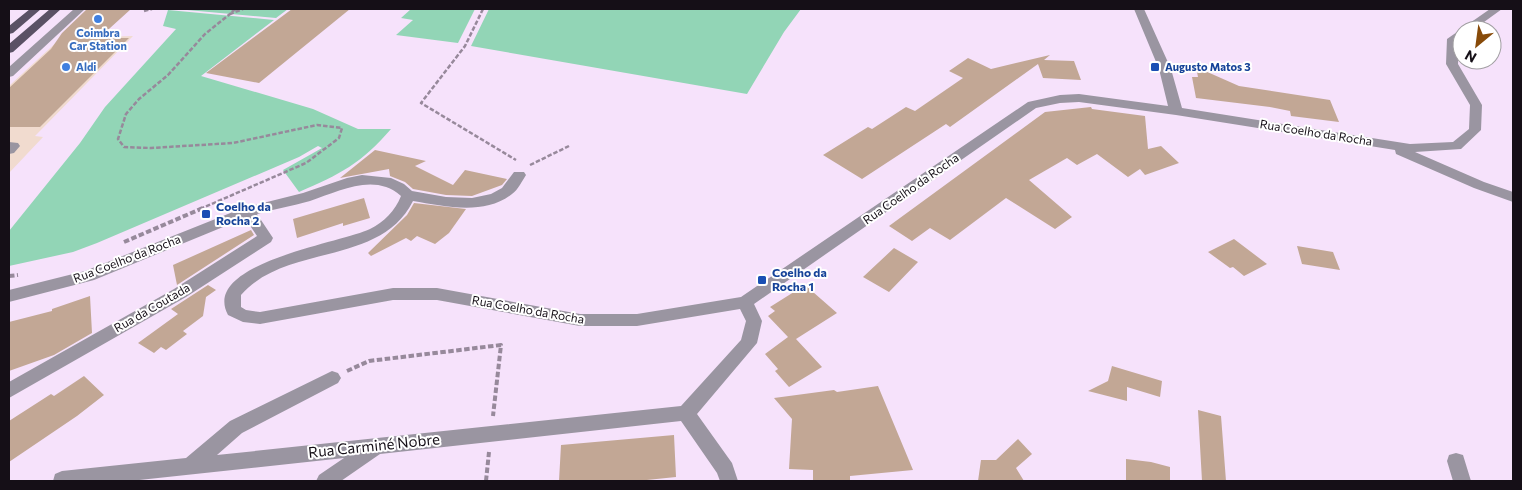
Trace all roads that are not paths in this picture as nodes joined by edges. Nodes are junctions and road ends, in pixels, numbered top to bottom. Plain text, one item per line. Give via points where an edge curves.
1 (36, 9) edge
2 (56, 9) edge
3 (80, 9) edge
4 (1139, 9) edge
5 (1497, 9) edge
6 (44, 19) junction
7 (68, 19) junction
8 (1481, 20) edge
9 (9, 31) edge
10 (9, 50) edge
11 (1456, 70) edge
12 (9, 73) edge
13 (1176, 111) junction
14 (1383, 144) junction
15 (9, 146) edge
16 (9, 150) edge
17 (522, 171) road end
18 (408, 195) junction
19 (1513, 197) edge
20 (248, 211) junction
21 (9, 296) edge
22 (745, 302) junction
23 (332, 378) road end
24 (9, 391) edge
25 (686, 413) junction
26 (376, 446) junction
27 (1456, 461) dead end
28 (191, 466) junction
29 (62, 480) edge
30 (326, 481) edge
31 (729, 481) edge
32 (1462, 481) edge

1 - 9 main road
2 - 6 main road
3 - 7 street
4 - 13 street via 1164,69
5 - 8 street
6 - 7 street
6 - 10 main road
7 - 12 street
11 - 14 street, Rua Coelho da Rocha via 1476,105 1475,130 1456,146 1410,148
13 - 14 street, Rua Coelho da Rocha
13 - 22 street, Rua Coelho da Rocha via 1079,98 1032,105
14 - 19 street
15 - 16 street via 14,146
17 - 18 street via 507,191 472,204
18 - 20 street, Rua Coelho da Rocha via 391,182 362,180 306,198
18 - 22 street, Rua Coelho da Rocha via 397,216 370,235 268,268 246,279 234,292 231,301 234,311 260,318 393,294 437,294 580,320 637,320
20 - 21 street, Rua Coelho da Rocha via 89,276
20 - 24 street, Rua da Coutada via 266,238 180,293
22 - 25 street via 754,321 749,343
23 - 28 street via 236,427
25 - 26 street, Rua Carminé Nobre
25 - 31 street via 725,469
26 - 28 street, Rua Carminé Nobre
26 - 30 street
27 - 32 street
28 - 29 street, Rua Carminé Nobre

